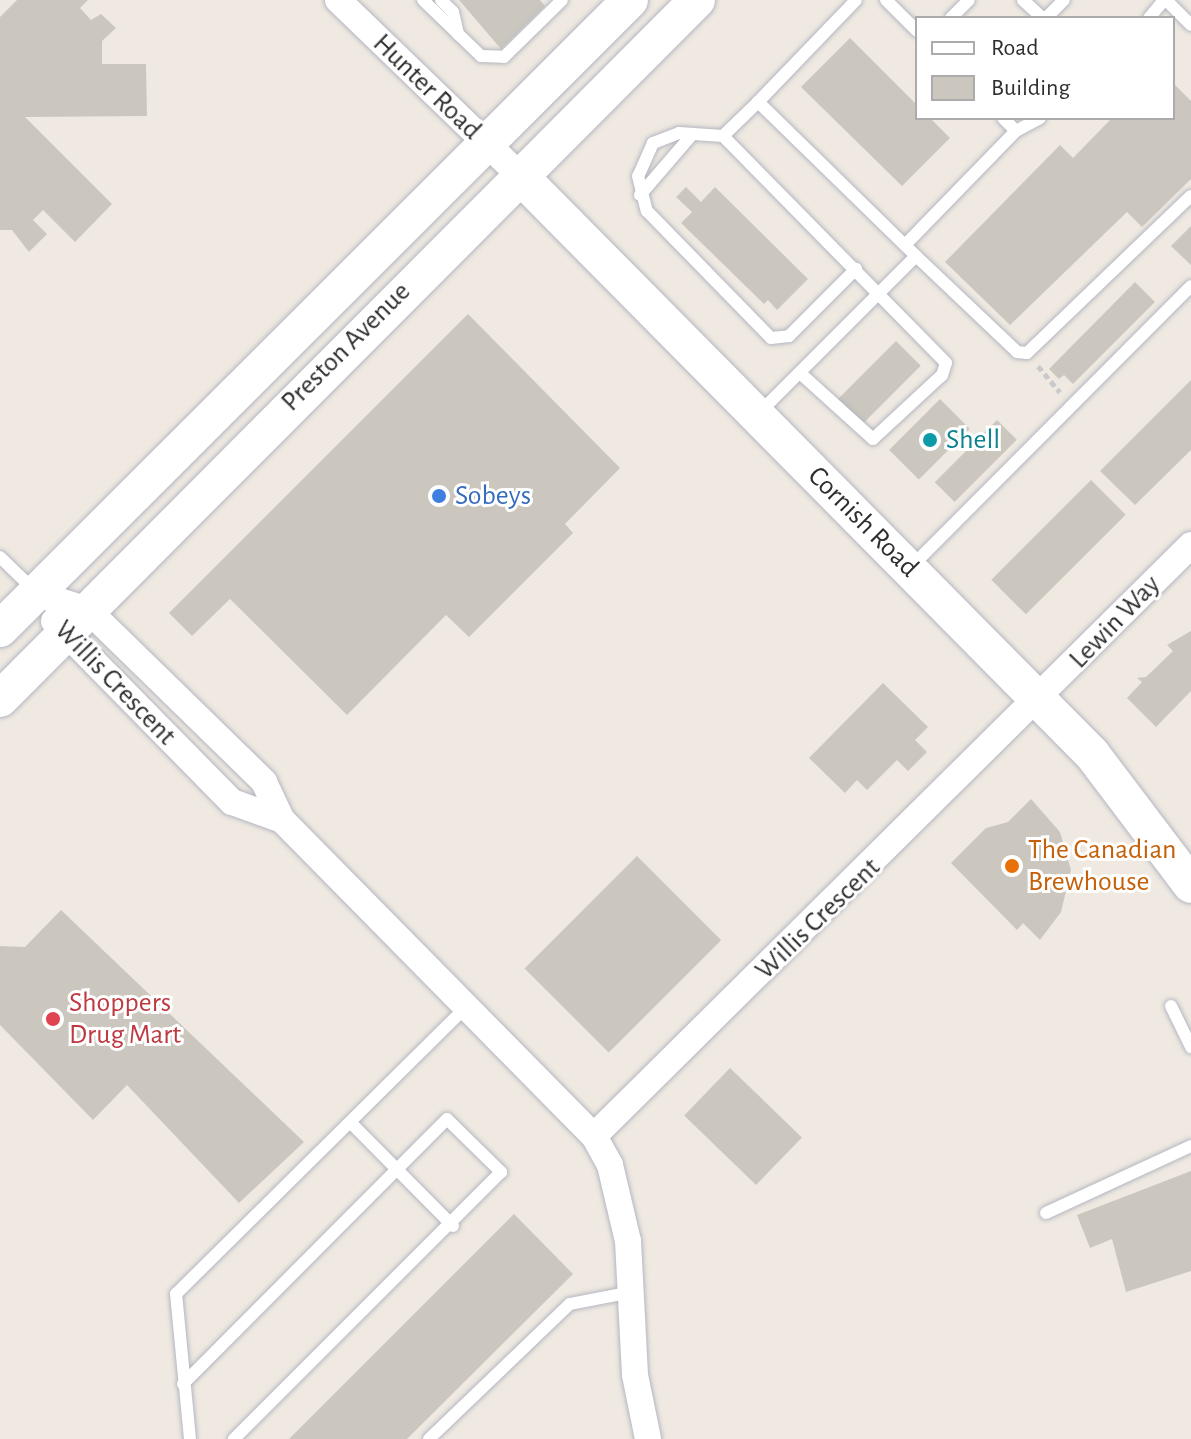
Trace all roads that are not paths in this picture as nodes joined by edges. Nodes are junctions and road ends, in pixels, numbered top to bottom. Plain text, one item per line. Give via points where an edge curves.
1 (338, 0) edge
2 (423, 0) edge
3 (441, 0) edge
4 (562, 0) edge
5 (630, 0) edge
6 (697, 0) edge
7 (856, 0) edge
8 (886, 0) edge
9 (969, 0) edge
10 (1023, 0) edge
11 (1064, 0) edge
12 (1165, 0) edge
13 (953, 16) edge
14 (1042, 16) edge
15 (1046, 16) edge
16 (1151, 16) edge
17 (1191, 25) edge
18 (915, 29) edge
19 (458, 34) junction
20 (758, 102) junction
21 (1005, 120) edge
22 (1036, 120) edge
23 (1016, 131) junction
24 (691, 136) junction
25 (723, 136) junction
26 (486, 144) junction
27 (518, 174) junction
28 (640, 195) junction
29 (1191, 196) edge
30 (905, 245) junction
31 (916, 256) junction
32 (856, 269) junction
33 (1191, 286) edge
34 (879, 293) junction
35 (800, 373) junction
36 (757, 415) junction
37 (1191, 545) edge
38 (0, 557) edge
39 (909, 569) junction
40 (37, 594) junction
41 (76, 622) junction
42 (0, 629) edge
43 (0, 699) edge
44 (1040, 699) junction
45 (282, 820) junction
46 (1191, 885) edge
47 (1171, 1006) dead end
48 (466, 1007) junction
49 (1191, 1047) edge
50 (351, 1123) junction
51 (594, 1136) junction
52 (1191, 1146) edge
53 (399, 1173) junction
54 (1046, 1213) dead end
55 (453, 1226) junction
56 (632, 1292) junction
57 (183, 1384) junction
58 (190, 1439) edge
59 (234, 1439) edge
60 (429, 1439) edge
61 (648, 1439) edge

1 - 26 street, Hunter Road
2 - 19 lane
3 - 19 lane via 453,12
4 - 19 lane via 504,57 481,56
5 - 26 main road, Preston Avenue
6 - 27 main road, Preston Avenue
7 - 20 lane
8 - 18 lane
9 - 13 lane
10 - 14 lane
11 - 15 lane
12 - 16 lane
12 - 17 lane
20 - 25 lane
20 - 30 lane
21 - 23 lane
22 - 23 lane
23 - 30 lane
24 - 25 lane
24 - 28 lane
24 - 28 lane via 679,133 653,143 638,176
25 - 32 lane
26 - 27 street, Hunter Road
26 - 40 main road, Preston Avenue
27 - 36 main road, Cornish Road
27 - 41 main road, Preston Avenue
28 - 32 lane via 655,222 771,338 789,336
29 - 31 lane via 1027,353 1017,352
30 - 31 lane
31 - 34 lane
32 - 34 lane
33 - 39 lane
34 - 35 lane
34 - 35 lane via 946,363 884,434 866,438
35 - 36 lane
36 - 39 main road, Cornish Road
37 - 44 street, Lewin Way
38 - 40 lane
39 - 44 main road, Cornish Road
40 - 41 street, Willis Crescent
40 - 42 main road, Preston Avenue
41 - 43 main road, Preston Avenue
41 - 45 street, Willis Crescent via 264,782
41 - 45 street, Willis Crescent via 232,802
44 - 46 main road, Cornish Road via 1148,820
44 - 51 street, Willis Crescent
45 - 48 street, Willis Crescent
47 - 49 lane
48 - 50 lane
48 - 51 street, Willis Crescent
50 - 53 lane
50 - 57 lane via 176,1294
51 - 56 street, Willis Crescent via 610,1165 628,1241
52 - 54 lane
53 - 55 lane
53 - 55 lane via 447,1119 501,1172
53 - 57 lane
55 - 59 lane
56 - 60 lane via 570,1304
56 - 61 street, Willis Crescent via 635,1375
57 - 58 lane

